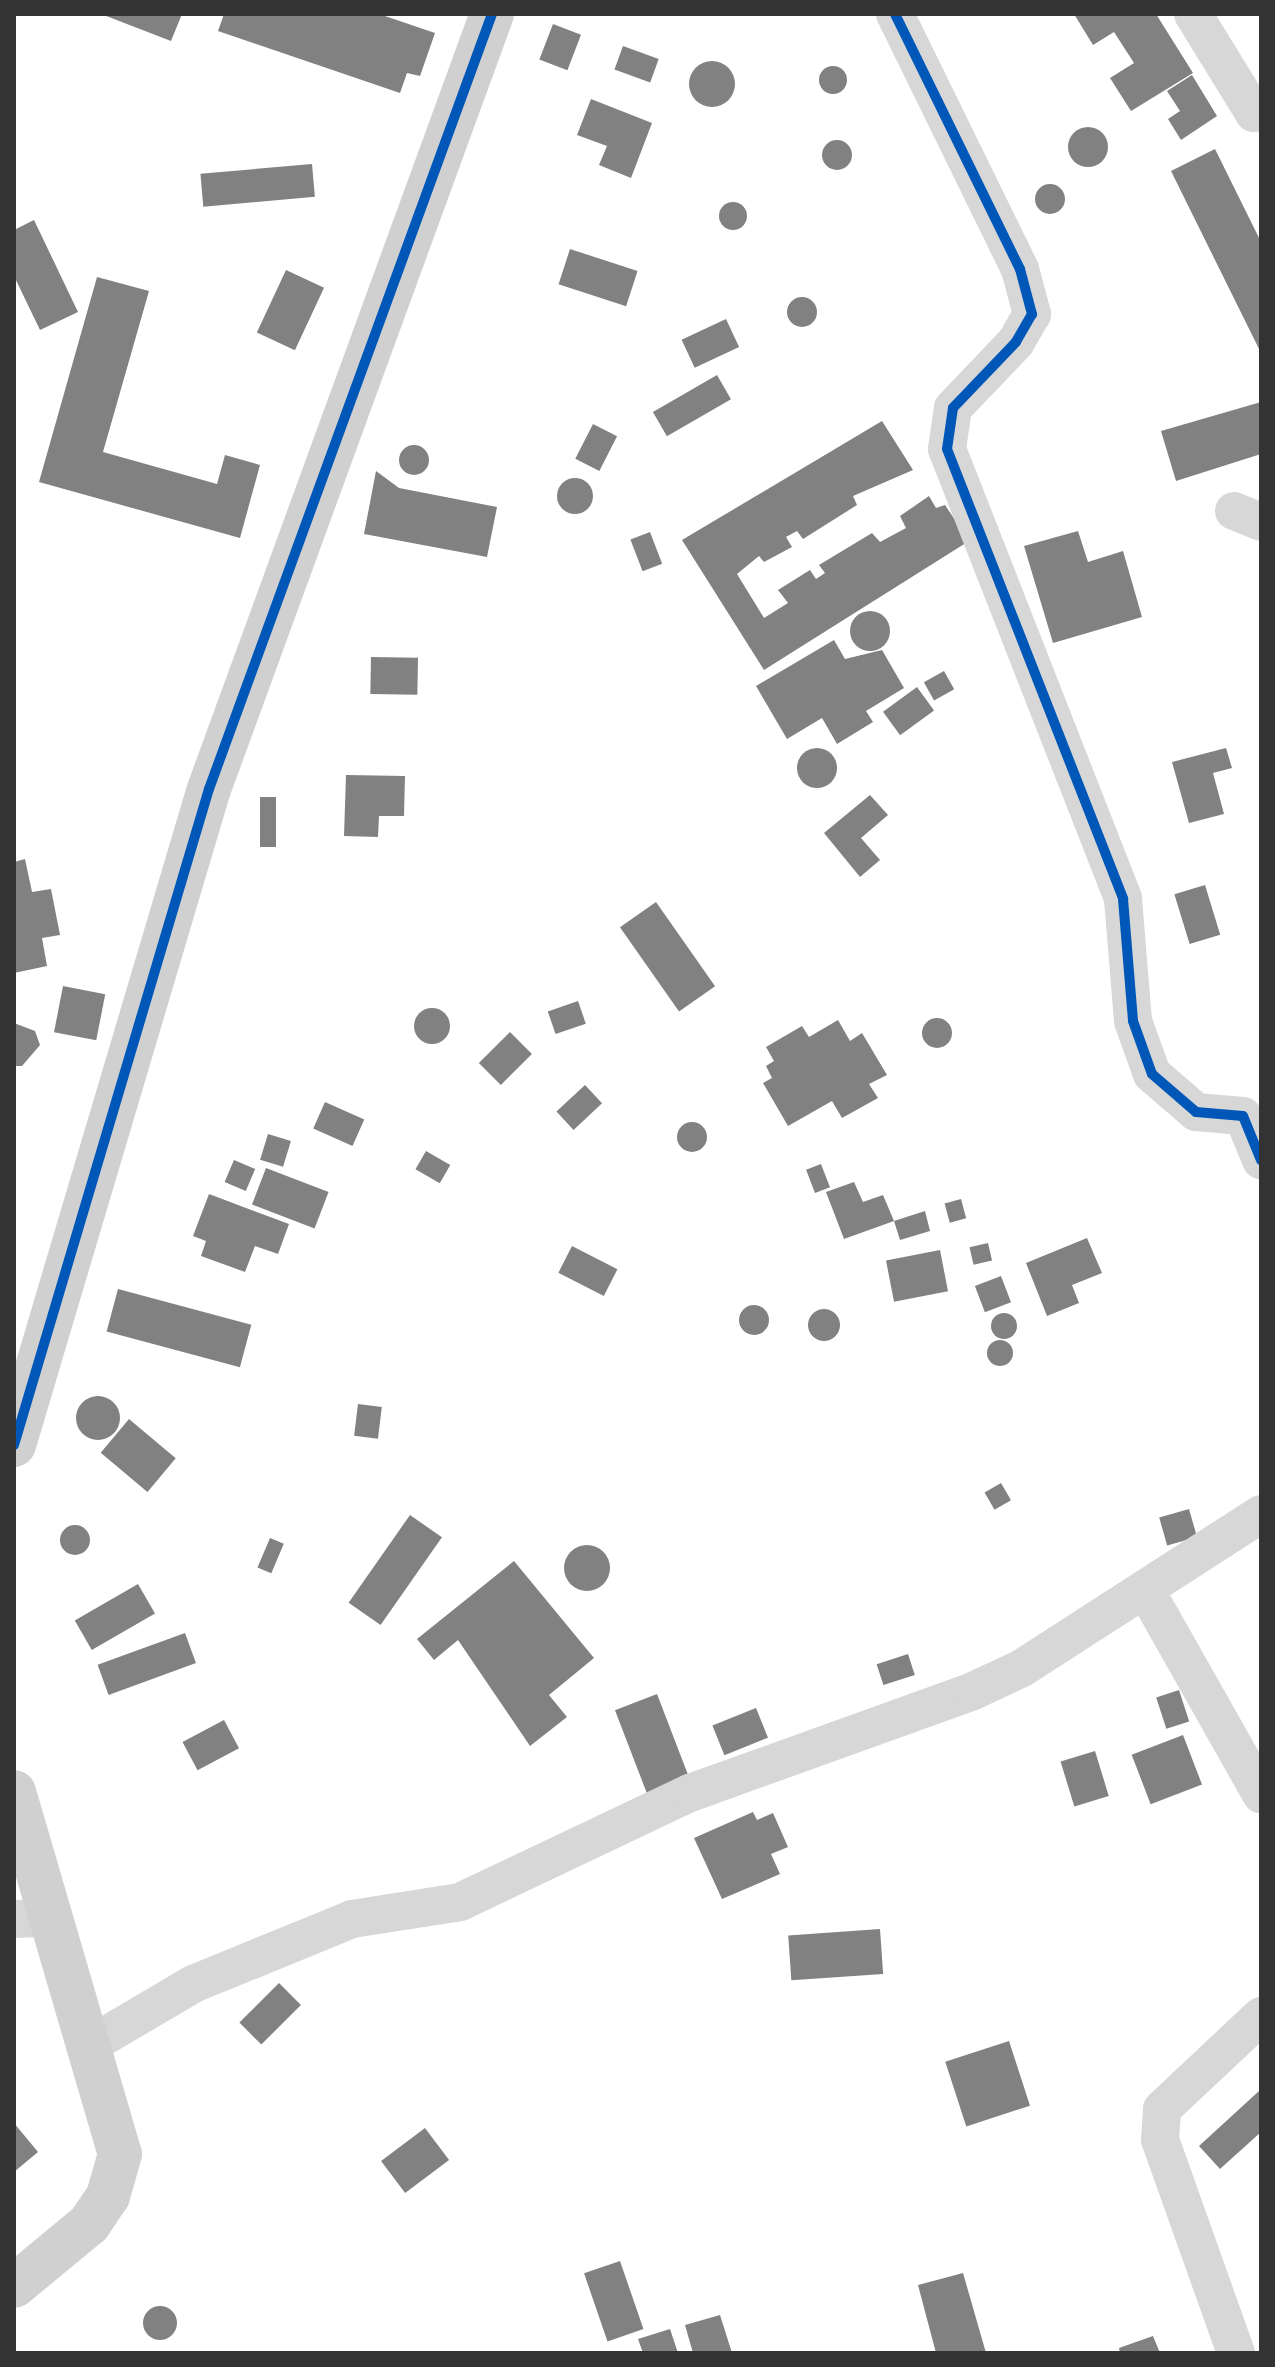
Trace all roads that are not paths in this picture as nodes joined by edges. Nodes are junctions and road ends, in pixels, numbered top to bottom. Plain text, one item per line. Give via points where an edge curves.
1 (492, 14) edge
2 (895, 14) edge
3 (1193, 14) edge
4 (1261, 112) edge
5 (1261, 1160) edge
6 (14, 1445) edge
7 (1261, 1514) edge
8 (1145, 1589) junction
9 (14, 1792) edge
10 (1261, 1794) edge
11 (30, 1919) edge
12 (1261, 2016) edge
13 (93, 2043) junction
14 (14, 2286) edge
15 (1236, 2353) edge

1 - 6 street via 209,789
2 - 5 street via 1020,269 1032,314 1016,342 953,408 947,449 1123,899 1133,1021 1152,1074 1196,1112 1243,1116
3 - 4 street via 1254,113
7 - 8 street
8 - 10 street
8 - 13 street via 973,1691 690,1793 460,1902 398,1907 338,1924 193,1984
9 - 11 street
11 - 13 street
12 - 15 street via 1162,2109 1160,2140
13 - 14 street via 119,2144 116,2180 89,2224

